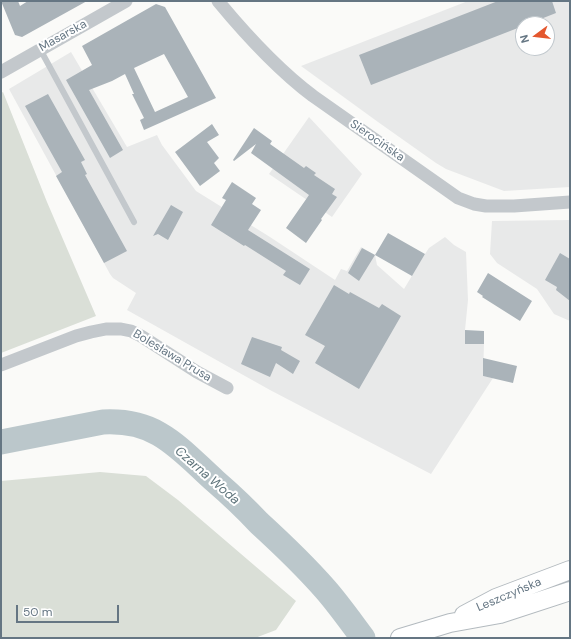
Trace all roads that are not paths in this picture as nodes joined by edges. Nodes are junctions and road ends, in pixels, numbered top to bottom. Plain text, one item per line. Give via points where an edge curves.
1 (126, 1) edge
2 (218, 1) edge
3 (40, 49) junction
4 (1, 72) edge
5 (570, 202) edge
6 (134, 222) dead end
7 (1, 365) edge
8 (227, 388) dead end
9 (570, 570) edge
10 (570, 591) edge
11 (450, 623) junction
12 (402, 637) edge

1 - 3 street, Masarska
2 - 5 street, Sierocińska via 274,62 313,96 458,198 486,206
3 - 4 street, Masarska
3 - 6 lane
7 - 8 street, Bolesława Prusa via 87,333 122,329 143,337
9 - 11 main road, Leszczyńska via 496,598
10 - 11 main road, Leszczyńska via 500,614
11 - 12 main road, Leszczyńska

